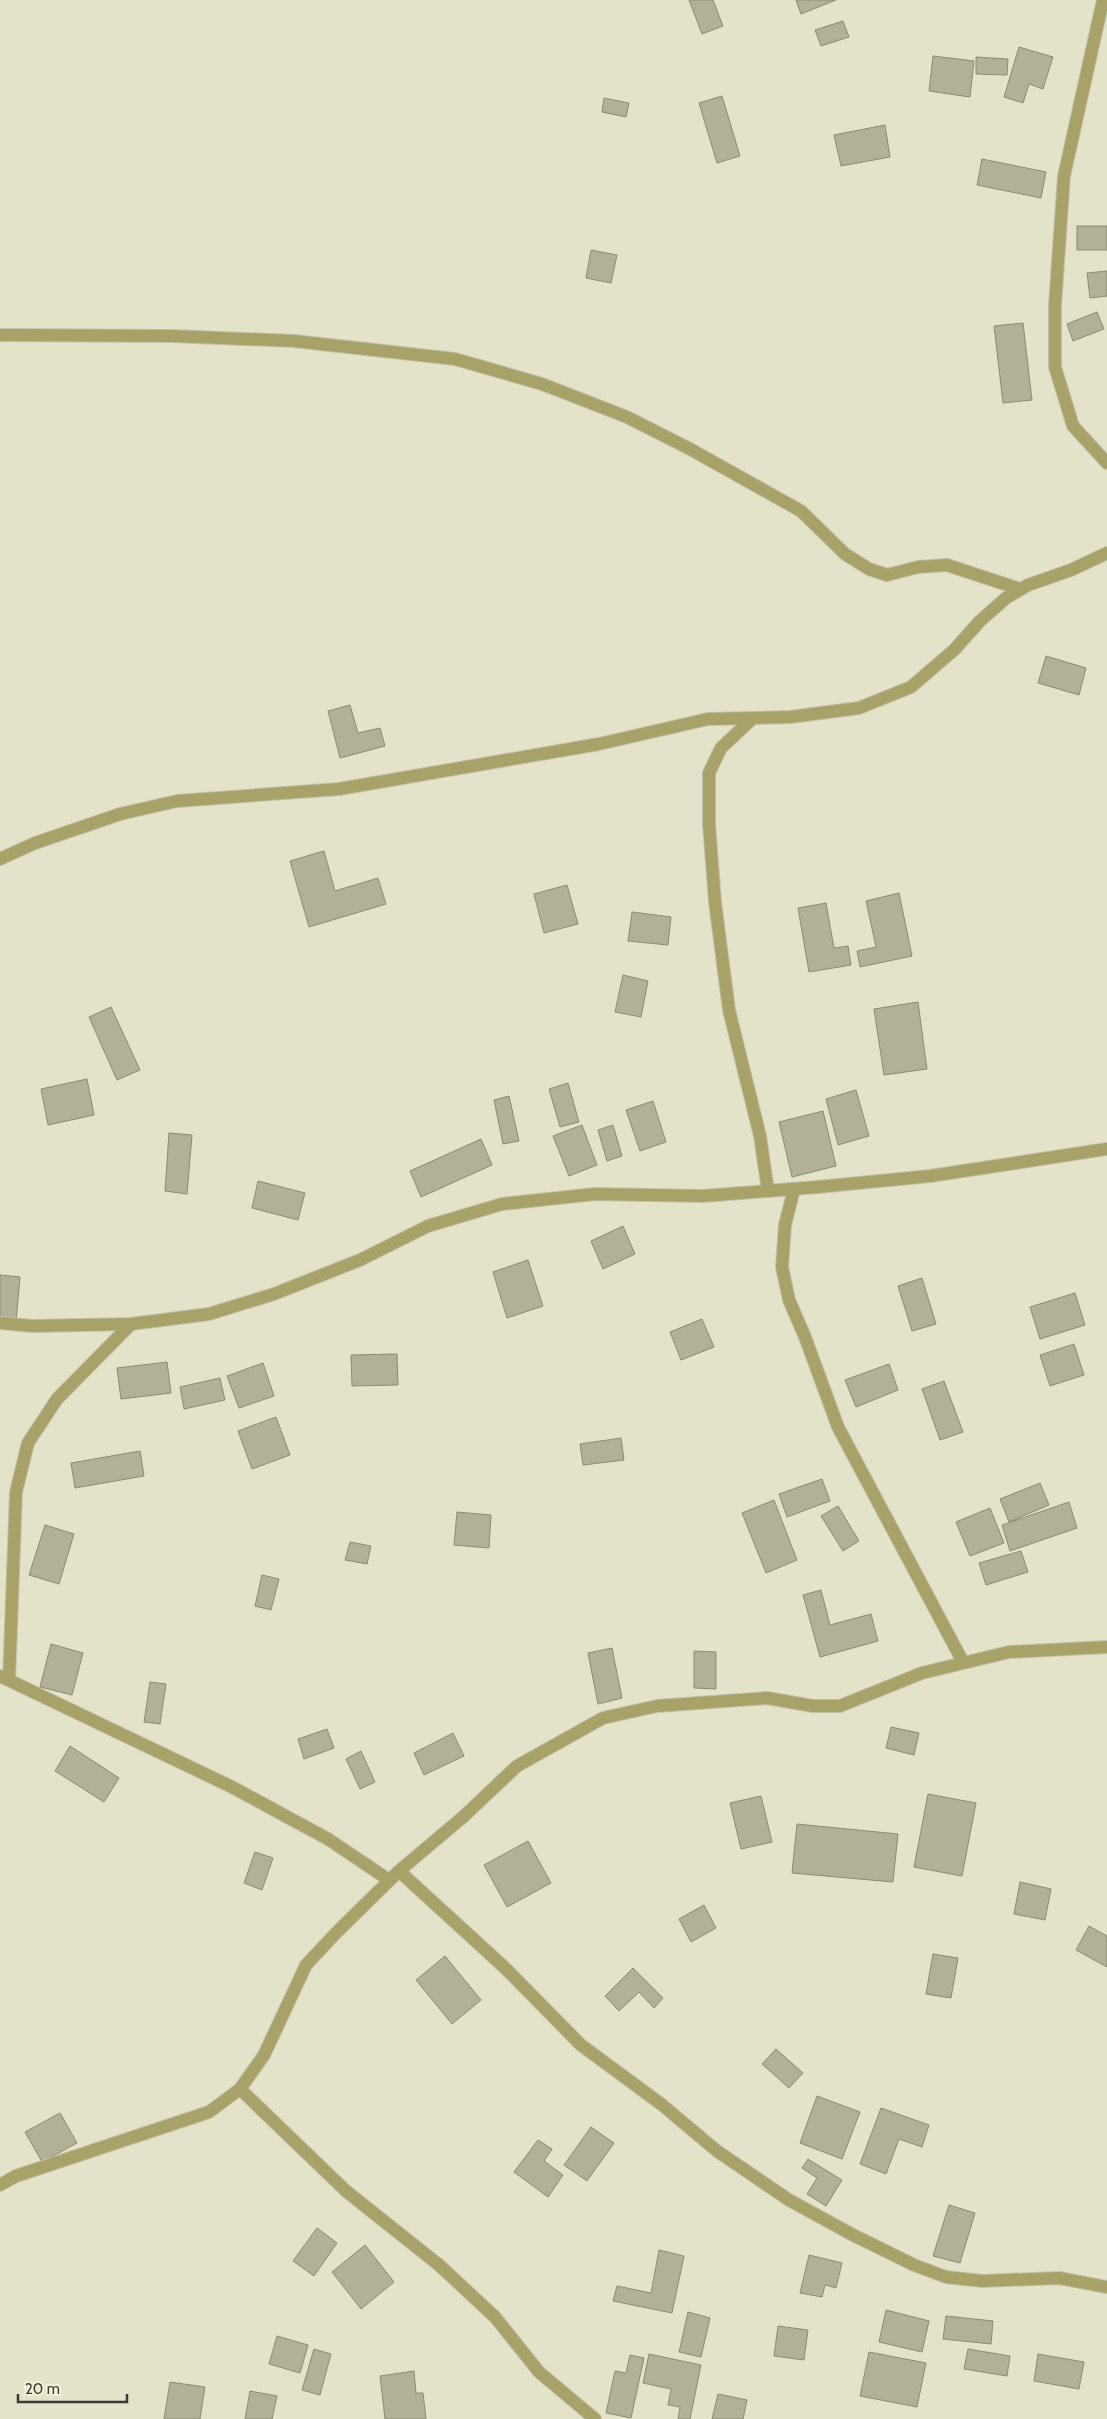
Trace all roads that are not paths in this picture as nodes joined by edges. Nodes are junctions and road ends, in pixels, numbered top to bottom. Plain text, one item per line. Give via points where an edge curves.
1 (1103, 0) edge
2 (0, 335) edge
3 (1107, 463) edge
4 (1107, 553) edge
5 (1020, 589) junction
6 (753, 718) junction
7 (0, 859) edge
8 (1107, 1149) edge
9 (794, 1189) junction
10 (768, 1191) junction
11 (0, 1323) edge
12 (131, 1324) junction
13 (1107, 1647) edge
14 (963, 1662) junction
15 (5, 1678) edge
16 (394, 1875) junction
17 (240, 2089) junction
18 (0, 2185) edge
19 (1107, 2287) edge
20 (595, 2419) edge

1 - 3 street via 1064,176 1055,305 1055,367 1073,426
2 - 5 street via 172,336 294,341 455,359 542,384 627,416 801,511 845,554 869,569 887,575 918,567 947,565
4 - 5 street
5 - 6 street via 986,615 954,650 911,687 859,708
6 - 7 street via 708,719 599,744 339,789 177,801 120,814 34,843
6 - 10 street via 721,748 709,773 709,824 729,1010 760,1136
8 - 9 street via 930,1176
9 - 10 street
9 - 14 street via 782,1267 789,1300 838,1427
10 - 12 street via 703,1196 595,1194 502,1204 428,1226 360,1260 274,1294 209,1314
11 - 12 street via 32,1326
12 - 15 street via 57,1399 28,1442 16,1492
13 - 14 street via 1008,1652
14 - 16 street via 922,1673 840,1706 814,1706 767,1698 657,1706 603,1718 517,1766
15 - 16 street via 232,1787
16 - 17 street via 306,1965 264,2056
16 - 19 street via 504,1967 581,2045 717,2150 789,2200 871,2244 946,2277 982,2282 1060,2278
17 - 18 street via 209,2112 52,2163
17 - 20 street via 346,2191 439,2265 495,2317 539,2372

